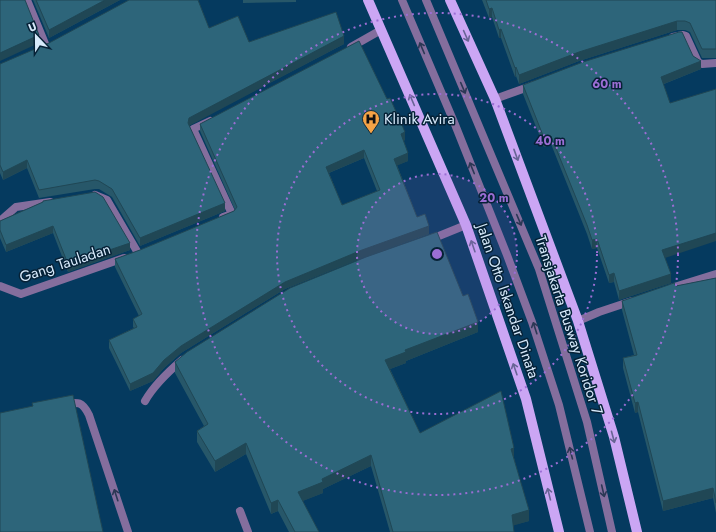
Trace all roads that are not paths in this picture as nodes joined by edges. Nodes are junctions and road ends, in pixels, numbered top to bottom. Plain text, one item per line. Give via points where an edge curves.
1 (27, 0) edge
2 (368, 0) edge
3 (402, 0) edge
4 (426, 0) edge
5 (450, 0) edge
6 (381, 30) junction
7 (664, 40) edge
8 (46, 45) edge
9 (344, 51) edge
10 (716, 63) edge
11 (545, 80) edge
12 (495, 99) junction
13 (214, 118) edge
14 (88, 196) edge
15 (60, 200) edge
16 (217, 220) edge
17 (0, 221) edge
18 (466, 225) junction
19 (421, 243) edge
20 (716, 274) edge
21 (0, 286) edge
22 (665, 290) edge
23 (643, 298) edge
24 (578, 321) junction
25 (189, 355) edge
26 (145, 401) dead end
27 (56, 406) edge
28 (240, 511) dead end
29 (128, 532) edge
30 (248, 532) edge
31 (558, 532) edge
32 (590, 532) edge
33 (612, 532) edge
34 (636, 532) edge

1 - 8 street
2 - 6 main road, Jalan Otto Iskandar Dinata
32 -> 3 street via 559,405 532,322 508,255
4 -> 33 street, Transjakarta Busway Koridor 7 via 539,269 587,422
5 -> 12 main road
6 - 9 street
18 -> 6 main road, Jalan Otto Iskandar Dinata
7 - 10 street via 686,36 698,62
11 - 12 street
12 -> 24 main road
13 - 16 street via 193,129 232,214
14 - 21 street, Gang Tauladan via 96,194 107,200 142,252 21,294
15 - 17 street via 16,207
18 - 19 street
31 -> 18 main road, Jalan Otto Iskandar Dinata via 526,399
20 - 22 street
23 - 24 street
24 -> 34 main road via 614,438
25 - 26 street via 168,372
29 -> 27 street via 95,429 85,406 76,402
28 - 30 street

